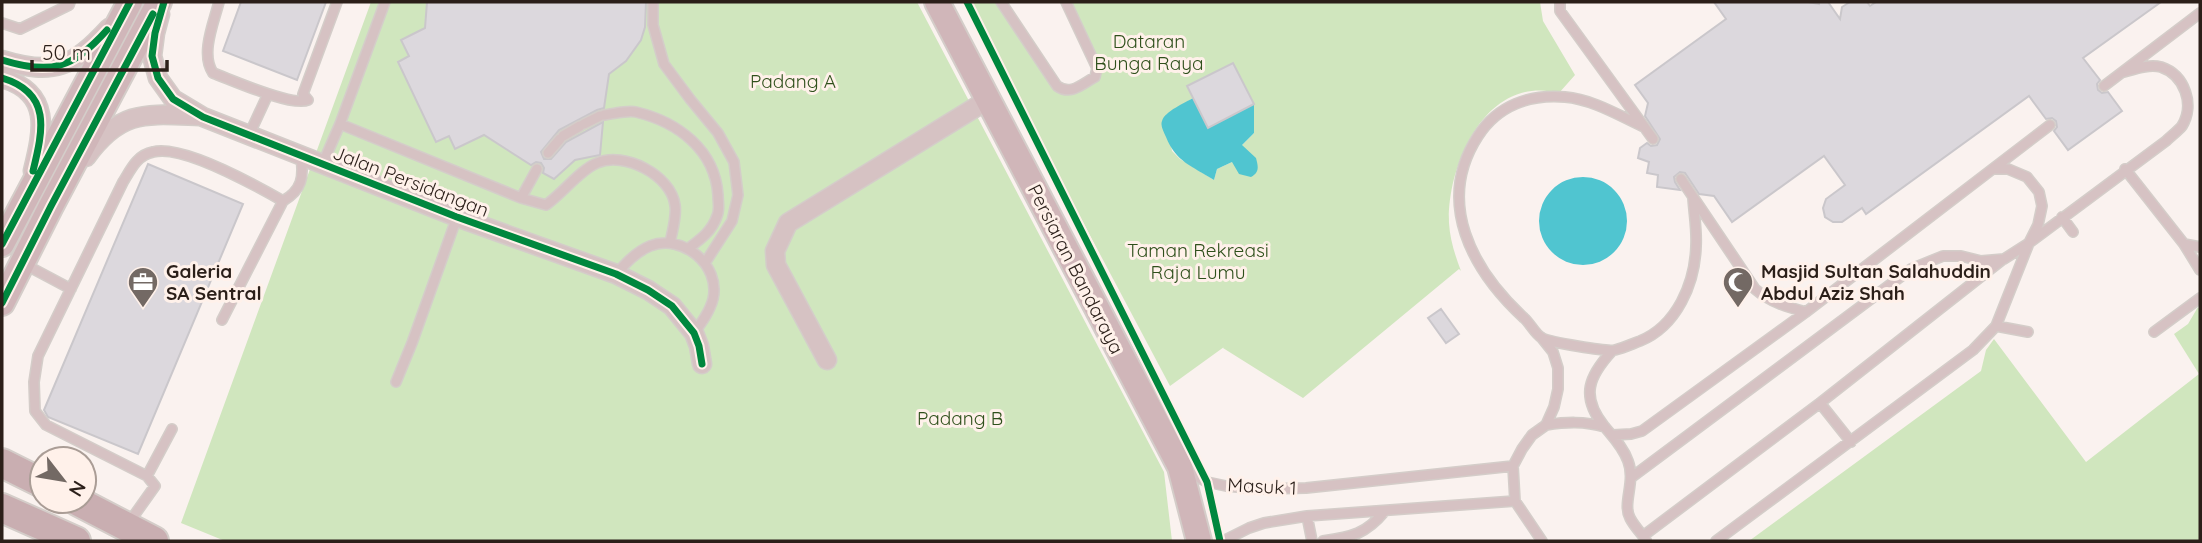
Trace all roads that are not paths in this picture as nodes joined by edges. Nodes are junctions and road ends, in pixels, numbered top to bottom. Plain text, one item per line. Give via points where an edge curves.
1 (70, 2) edge
2 (162, 2) edge
3 (219, 2) edge
4 (337, 2) edge
5 (385, 2) edge
6 (653, 2) edge
7 (937, 2) edge
8 (1001, 2) edge
9 (1066, 2) edge
10 (1560, 2) edge
11 (127, 6) edge
12 (2200, 13) edge
13 (2, 23) edge
14 (2, 60) edge
15 (2124, 72) junction
16 (2, 78) edge
17 (2104, 86) dead end
18 (268, 94) junction
19 (989, 99) junction
20 (203, 117) junction
21 (340, 124) junction
22 (2050, 125) dead end
23 (1644, 127) junction
24 (249, 135) junction
25 (1653, 139) dead end
26 (301, 155) junction
27 (323, 163) junction
28 (2125, 169) junction
29 (1993, 170) junction
30 (1681, 178) dead end
31 (27, 195) junction
32 (521, 198) junction
33 (1693, 198) junction
34 (283, 201) junction
35 (51, 206) junction
36 (457, 217) junction
37 (2062, 218) junction
38 (2073, 232) dead end
39 (670, 243) junction
40 (2029, 243) junction
41 (2, 244) edge
42 (2184, 244) junction
43 (2200, 247) edge
44 (689, 248) junction
45 (2004, 259) junction
46 (705, 262) junction
47 (22, 263) junction
48 (2200, 270) edge
49 (616, 274) junction
50 (71, 289) junction
51 (2200, 298) edge
52 (2, 303) edge
53 (1806, 313) junction
54 (222, 320) dead end
55 (1996, 326) junction
56 (2028, 332) dead end
57 (2154, 332) dead end
58 (694, 333) junction
59 (1541, 337) junction
60 (1612, 351) junction
61 (827, 360) dead end
62 (702, 364) dead end
63 (396, 382) dead end
64 (1820, 403) junction
65 (1545, 425) junction
66 (1605, 427) junction
67 (172, 429) dead end
68 (1613, 435) junction
69 (1850, 442) junction
70 (2, 446) edge
71 (2, 463) edge
72 (1513, 466) junction
73 (1180, 467) junction
74 (28, 472) edge
75 (28, 476) edge
76 (147, 476) junction
77 (1632, 477) junction
78 (1515, 501) junction
79 (6, 507) edge
80 (1385, 511) junction
81 (98, 512) edge
82 (1307, 516) junction
83 (125, 526) junction
84 (46, 536) edge
85 (1645, 539) edge
86 (76, 541) edge
87 (154, 541) edge
88 (1199, 541) edge
89 (1223, 541) edge
90 (1312, 541) edge
91 (1323, 541) edge
92 (1542, 541) edge
93 (1716, 541) edge

1 - 13 lane via 20,29
2 - 20 street, Jalan Persidangan via 152,56 158,78 173,99
2 - 35 main road
3 - 18 lane via 209,38 208,65 213,73
4 - 18 lane via 303,94 308,100 301,103
5 - 21 lane
6 - 46 lane via 653,25 664,64 719,133 734,162 738,195 733,221
7 - 19 main road, Persiaran Bandaraya
8 - 9 lane via 1057,86 1070,91 1095,77 1097,68
10 - 23 lane via 1560,11
11 - 14 street via 90,48 70,61 43,69
11 - 31 main road
12 - 15 lane
15 - 17 lane
15 - 28 lane via 2161,67 2175,75 2186,90 2188,107 2182,125 2166,141
16 - 31 street via 27,89 40,110 42,133
18 - 24 lane
19 - 61 street via 789,223 775,251 776,265
19 - 73 main road, Persiaran Bandaraya
20 - 24 street, Jalan Persidangan
20 - 35 street, Jalan Persidangan via 161,114 127,120 96,144
21 - 27 lane
21 - 32 lane
22 - 29 lane
23 - 25 lane
23 - 59 lane via 1568,97 1537,97 1506,107 1485,125 1469,149 1459,181 1460,214 1470,248 1500,295
24 - 26 street, Jalan Persidangan
26 - 27 street, Jalan Persidangan
26 - 34 lane via 301,182
27 - 36 street, Jalan Persidangan
28 - 37 lane
28 - 42 lane
29 - 40 lane via 2008,169 2027,177 2039,192 2042,206
29 - 53 lane
30 - 33 lane
31 - 41 main road
32 - 39 lane via 546,205 599,162 623,159 651,170 668,189 675,205
32 - 44 lane via 562,138 602,115 634,111 687,134 708,159 717,184 719,213 706,235
33 - 53 lane via 1755,289 1765,298
33 - 60 lane via 1695,257 1681,303 1659,330
34 - 50 lane via 172,150 151,152 137,160 123,182
34 - 54 lane
35 - 47 main road
36 - 49 street, Jalan Persidangan
36 - 63 lane
37 - 38 lane
37 - 40 lane
39 - 44 lane
39 - 49 lane via 651,246
40 - 45 lane
40 - 55 lane
42 - 43 lane
42 - 48 lane
44 - 46 lane
45 - 64 lane
45 - 77 lane via 1943,256 1911,269
46 - 58 lane via 714,297
47 - 50 lane
47 - 52 main road
49 - 58 street, Jalan Persidangan via 672,306
50 - 76 lane via 38,356 35,411 47,425
51 - 57 lane
53 - 68 lane via 1642,431
55 - 56 lane
55 - 69 lane via 1973,350
58 - 62 street, Jalan Persidangan
59 - 60 lane
59 - 65 lane via 1558,368 1554,407
60 - 66 lane via 1591,380 1589,398
64 - 69 lane
64 - 85 lane
65 - 66 lane via 1567,421
65 - 72 lane via 1521,449
66 - 68 lane
67 - 76 lane
68 - 77 lane
69 - 93 lane
70 - 74 main road
71 - 75 main road
72 - 73 lane, Masuk 1 via 1259,489 1207,482
72 - 78 lane
73 - 88 main road, Persiaran Bandaraya
76 - 83 lane via 155,486
77 - 85 lane via 1627,508
78 - 80 lane
78 - 92 lane
79 - 84 main road
80 - 82 lane
80 - 91 lane via 1357,535
81 - 83 main road
82 - 89 lane via 1264,523
82 - 90 lane
83 - 87 main road
84 - 86 main road

